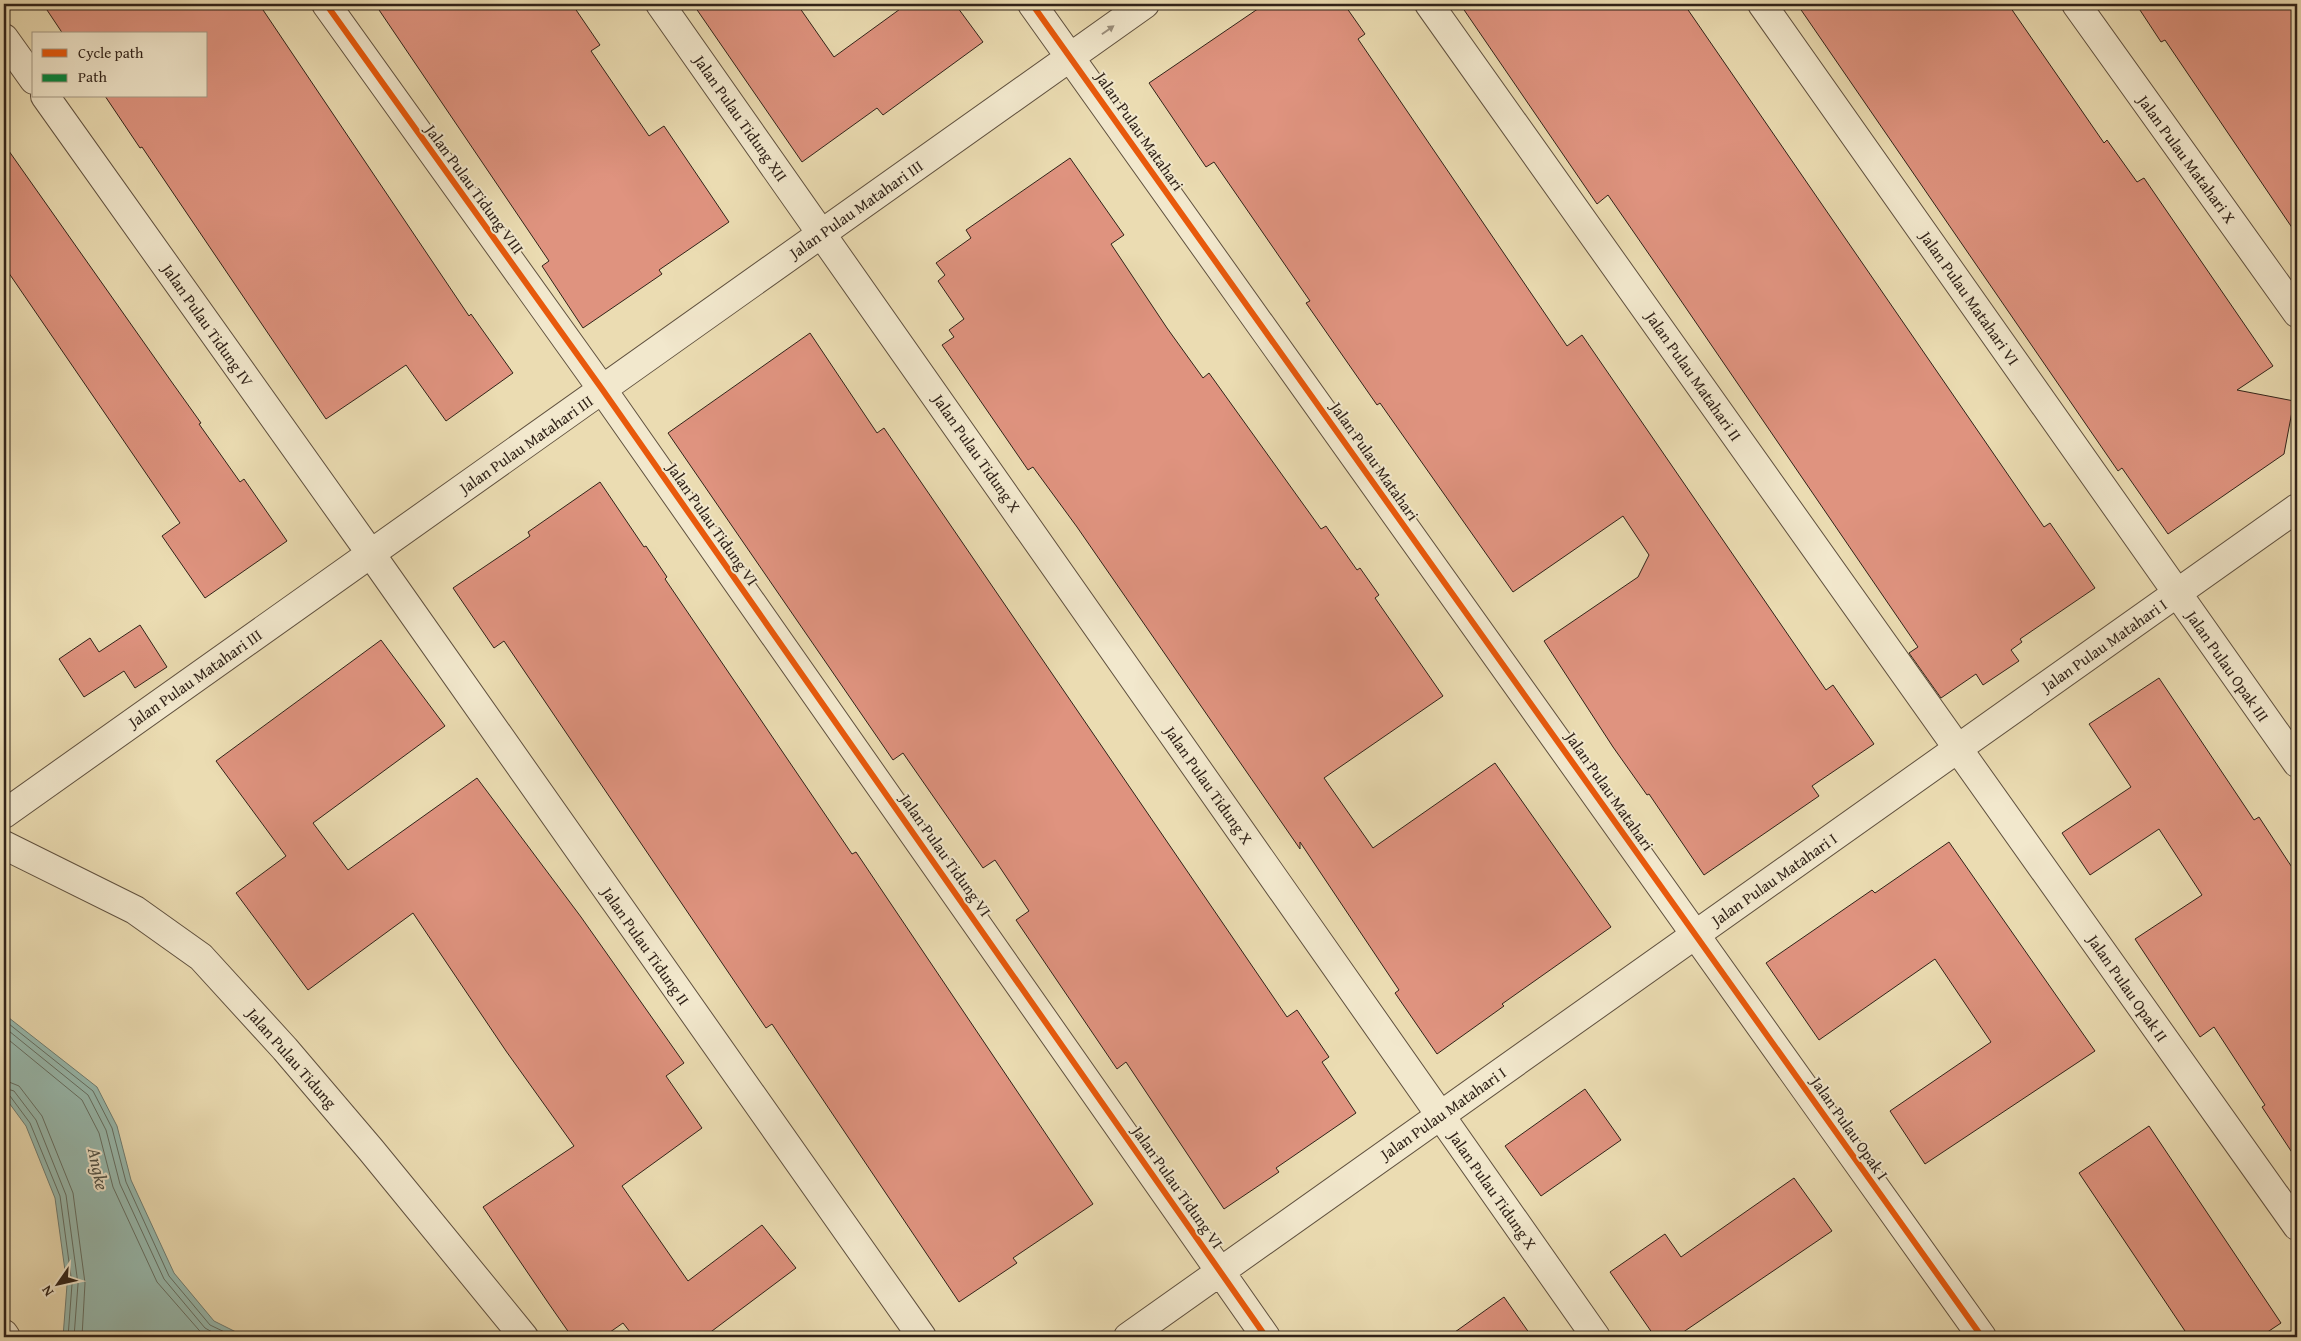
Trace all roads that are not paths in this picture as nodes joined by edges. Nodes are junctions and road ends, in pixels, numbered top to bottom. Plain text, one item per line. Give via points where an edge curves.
1 (326, 4) edge
2 (660, 4) edge
3 (1032, 4) edge
4 (1145, 4) edge
5 (1429, 4) edge
6 (1762, 4) edge
7 (2076, 4) edge
8 (4, 38) edge
9 (1070, 57) junction
10 (32, 77) edge
11 (46, 98) edge
12 (822, 233) junction
13 (2297, 313) edge
14 (602, 389) junction
15 (2297, 508) edge
16 (371, 554) junction
17 (2177, 593) junction
18 (1958, 749) junction
19 (2297, 762) edge
20 (4, 814) edge
21 (4, 845) edge
22 (1696, 935) junction
23 (1441, 1115) junction
24 (2297, 1226) edge
25 (1221, 1271) junction
26 (4, 1334) edge
27 (6, 1337) edge
28 (524, 1337) edge
29 (922, 1337) edge
30 (1128, 1337) edge
31 (1266, 1337) edge
32 (1596, 1337) edge
33 (1982, 1337) edge

1 - 14 street, Jalan Pulau Tidung VIII
2 - 12 street, Jalan Pulau Tidung XII
3 - 9 street, Jalan Pulau Matahari
9 -> 4 street, Jalan Pulau Matahari III
5 - 18 street, Jalan Pulau Matahari II
6 - 17 street, Jalan Pulau Matahari VI
7 - 13 street, Jalan Pulau Matahari X
8 - 10 street
9 - 12 street, Jalan Pulau Matahari III
9 - 22 street, Jalan Pulau Matahari
11 - 16 street, Jalan Pulau Tidung IV
12 - 14 street, Jalan Pulau Matahari III
12 - 23 street, Jalan Pulau Tidung X
14 - 16 street, Jalan Pulau Matahari III
14 - 25 street, Jalan Pulau Tidung VI
15 - 17 street, Jalan Pulau Matahari I
16 - 20 street, Jalan Pulau Matahari III
16 - 29 street, Jalan Pulau Tidung II
17 - 18 street, Jalan Pulau Matahari I
17 - 19 street, Jalan Pulau Opak III
18 - 22 street, Jalan Pulau Matahari I
18 - 24 street, Jalan Pulau Opak II
21 - 28 street, Jalan Pulau Tidung via 135,910 201,957 286,1049
22 - 23 street, Jalan Pulau Matahari I
22 - 33 street, Jalan Pulau Opak I
23 - 25 street, Jalan Pulau Matahari I
23 - 32 street, Jalan Pulau Tidung X
25 - 30 street, Jalan Pulau Matahari I
25 - 31 street, Jalan Pulau Tidung VI
26 - 27 street

